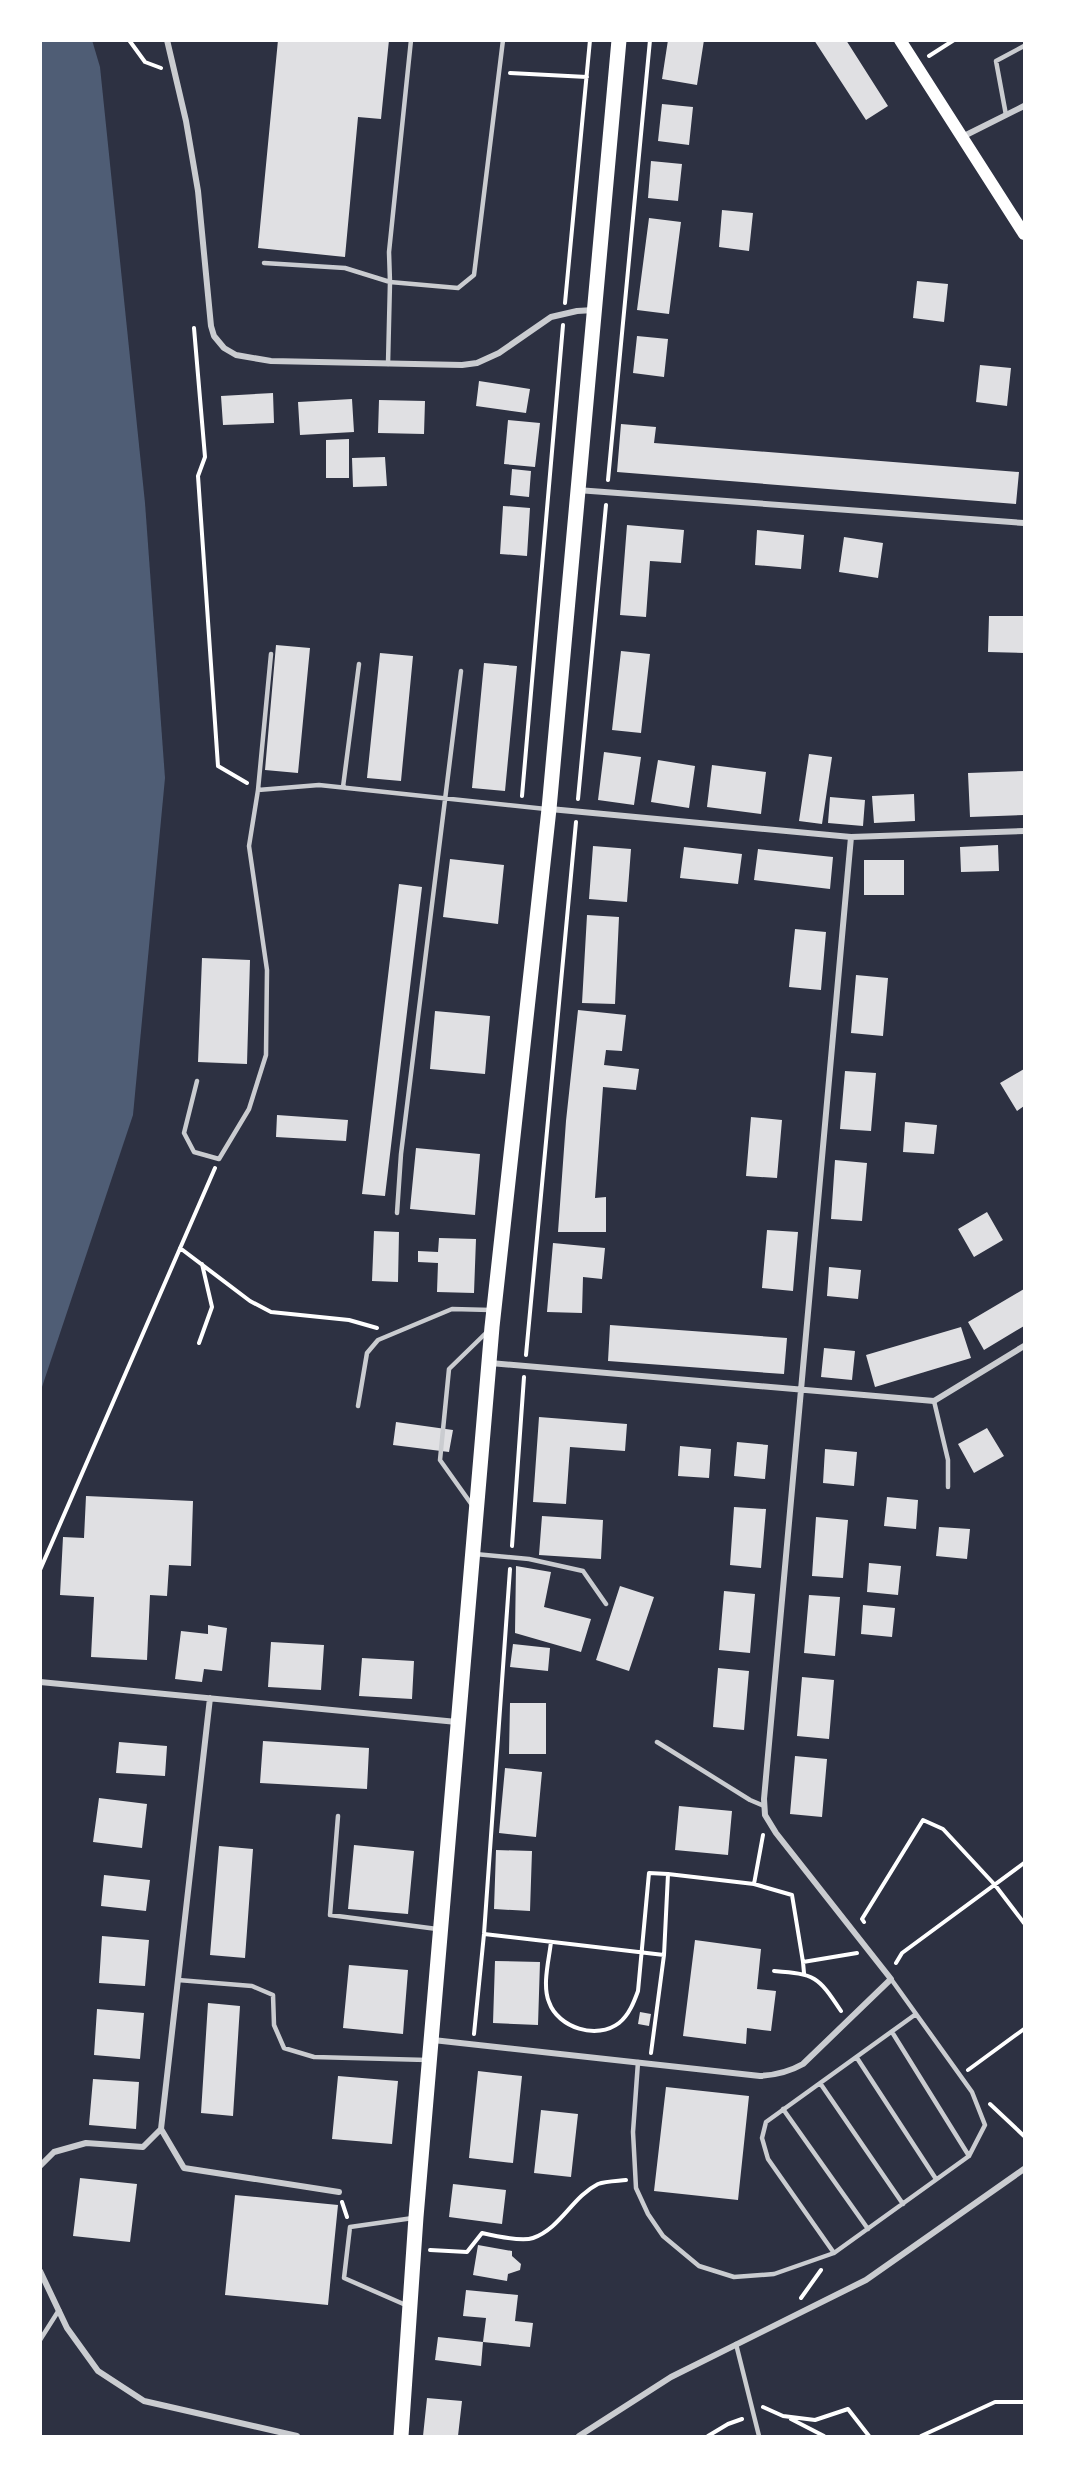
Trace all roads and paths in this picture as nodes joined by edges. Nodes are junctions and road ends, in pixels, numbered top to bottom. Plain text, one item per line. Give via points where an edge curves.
1 (129, 40) edge
2 (167, 40) edge
3 (411, 40) edge
4 (503, 40) edge
5 (590, 40) edge
6 (619, 40) edge
7 (650, 40) edge
8 (900, 40) edge
9 (954, 40) edge
10 (1024, 46) edge
11 (915, 64) junction
12 (161, 68) dead end
13 (499, 72) junction
14 (587, 77) junction
15 (1024, 106) edge
16 (1006, 115) junction
17 (962, 138) junction
18 (1024, 234) edge
19 (264, 262) dead end
20 (390, 282) junction
21 (594, 310) junction
22 (564, 313) junction
23 (194, 328) dead end
24 (388, 364) junction
25 (577, 490) junction
26 (607, 491) junction
27 (1024, 523) edge
28 (270, 654) dead end
29 (359, 664) dead end
30 (461, 671) dead end
31 (343, 787) junction
32 (258, 790) junction
33 (445, 800) junction
34 (521, 806) junction
35 (549, 809) junction
36 (577, 813) junction
37 (1024, 831) edge
38 (851, 837) junction
39 (197, 1081) dead end
40 (219, 1160) junction
41 (397, 1213) dead end
42 (180, 1248) junction
43 (202, 1264) junction
44 (494, 1310) junction
45 (492, 1327) junction
46 (395, 1333) junction
47 (199, 1343) dead end
48 (1024, 1346) edge
49 (489, 1363) junction
50 (525, 1366) junction
51 (802, 1391) junction
52 (934, 1401) junction
53 (358, 1406) dead end
54 (948, 1487) dead end
55 (476, 1512) junction
56 (472, 1553) junction
57 (511, 1557) junction
58 (40, 1570) edge
59 (606, 1604) dead end
60 (40, 1683) edge
61 (210, 1698) junction
62 (458, 1722) junction
63 (657, 1742) dead end
64 (764, 1806) junction
65 (338, 1816) dead end
66 (770, 1823) junction
67 (1024, 1863) edge
68 (668, 1874) junction
69 (754, 1884) junction
70 (995, 1885) junction
71 (1024, 1923) edge
72 (869, 1928) dead end
73 (440, 1929) junction
74 (484, 1934) junction
75 (551, 1942) junction
76 (868, 1951) junction
77 (643, 1952) junction
78 (889, 1954) dead end
79 (664, 1955) junction
80 (803, 1962) junction
81 (896, 1963) junction
82 (774, 1971) dead end
83 (903, 1972) dead end
84 (804, 1973) junction
85 (891, 1979) junction
86 (178, 1980) junction
87 (843, 2014) dead end
88 (916, 2014) junction
89 (1024, 2029) edge
90 (892, 2032) junction
91 (431, 2040) junction
92 (472, 2043) junction
93 (857, 2058) junction
94 (429, 2060) junction
95 (638, 2062) junction
96 (650, 2063) junction
97 (960, 2076) junction
98 (820, 2083) junction
99 (972, 2092) junction
100 (783, 2109) junction
101 (161, 2129) junction
102 (1024, 2136) edge
103 (969, 2156) junction
104 (40, 2166) edge
105 (1024, 2169) edge
106 (635, 2179) junction
107 (936, 2179) junction
108 (339, 2192) joint
109 (903, 2204) junction
110 (416, 2217) junction
111 (350, 2227) junction
112 (868, 2229) junction
113 (414, 2249) junction
114 (834, 2253) junction
115 (40, 2271) edge
116 (410, 2307) junction
117 (59, 2310) junction
118 (783, 2323) junction
119 (40, 2340) edge
120 (736, 2344) junction
121 (751, 2402) junction
122 (1024, 2402) edge
123 (754, 2414) junction
124 (786, 2416) junction
125 (297, 2436) edge
126 (401, 2436) edge
127 (579, 2436) edge
128 (708, 2436) edge
129 (759, 2436) edge
130 (824, 2436) edge
131 (869, 2436) edge
132 (921, 2436) edge

1 - 12 path via 146,62
2 - 24 street via 198,191 214,336 236,355 271,361
3 - 20 lane via 389,252
4 - 13 lane
5 - 14 path
6 - 21 main road
7 - 26 path
8 - 11 main road
9 - 11 path
10 - 16 lane via 996,62
11 - 17 main road
13 - 14 path
13 - 20 lane via 474,275 458,288
14 - 22 path
15 - 16 street
16 - 17 street
17 - 18 main road
19 - 20 lane via 345,268
20 - 24 lane
21 - 22 street
21 - 25 main road
22 - 24 street via 551,317 499,353 477,363
22 - 34 path
23 - 32 path via 205,457 198,476 218,766
25 - 26 street
25 - 35 main road
26 - 27 street
26 - 36 path
28 - 32 lane
29 - 31 lane
30 - 33 lane
31 - 32 lane
31 - 33 lane
32 - 40 lane via 249,846 267,970 266,1055 249,1109
33 - 34 lane
33 - 41 lane
34 - 35 lane
35 - 36 street
35 - 44 main road
36 - 38 street
36 - 50 path
37 - 38 street
38 - 51 street
39 - 40 lane via 184,1133 194,1152
40 - 42 path
42 - 43 path
42 - 58 path
43 - 46 path via 271,1312 349,1320
43 - 47 path via 212,1307
44 - 45 main road
44 - 46 lane via 452,1309
45 - 49 main road
45 - 55 lane via 449,1370 440,1460
46 - 53 lane via 378,1340 367,1353
48 - 52 street
49 - 50 street
49 - 55 main road
50 - 51 street
50 - 57 path
51 - 52 street
51 - 64 street
52 - 54 lane via 948,1460
55 - 56 main road
56 - 57 lane
56 - 62 main road
57 - 59 lane via 583,1571
57 - 74 path
60 - 61 street
61 - 62 street
61 - 86 street
62 - 73 main road
63 - 64 lane
64 - 66 street
65 - 73 lane via 330,1915
66 - 69 path via 763,1835
66 - 76 street
67 - 70 path
68 - 69 path
68 - 77 path via 649,1873
68 - 79 path
69 - 80 path via 792,1895
70 - 71 path
70 - 72 path via 943,1829 923,1820 862,1919
70 - 81 path via 902,1953
73 - 91 main road
74 - 75 path
74 - 92 path
75 - 77 path
75 - 77 path via 548,2001 558,2018 583,2031 619,2023 638,1991
76 - 80 path
76 - 85 street
77 - 79 path
78 - 81 path
79 - 96 path
80 - 84 path
81 - 83 path
82 - 84 path
84 - 87 path via 825,1986
85 - 88 lane
85 - 96 street via 791,2071 760,2076
86 - 94 lane via 252,1986 273,1995 274,2025 284,2048 314,2057
86 - 101 street
88 - 90 lane
88 - 97 lane
89 - 97 path
90 - 93 lane
90 - 103 lane
91 - 92 street
91 - 94 main road
92 - 95 street
93 - 98 lane
93 - 107 lane
94 - 110 main road
95 - 96 street
95 - 106 lane via 633,2132
97 - 99 lane
98 - 100 lane
98 - 109 lane
99 - 102 path via 996,2107
99 - 103 lane via 985,2125
100 - 112 lane
100 - 114 lane via 766,2122 762,2138 768,2159
101 - 104 street via 143,2147 86,2143 54,2151
101 - 108 street via 184,2168
103 - 107 lane
105 - 118 street via 866,2280
106 - 113 path via 599,2184 578,2199 553,2226 532,2239 482,2233 467,2252
106 - 114 lane via 648,2214 663,2236 699,2266 734,2277 774,2274
107 - 109 lane
108 - 111 path
109 - 112 lane
110 - 111 lane
110 - 113 main road
111 - 116 lane via 344,2278
112 - 114 lane
113 - 116 main road
114 - 118 path
115 - 117 street
116 - 126 main road
117 - 119 lane
117 - 125 street via 98,2371 144,2401
118 - 120 street
120 - 121 lane
120 - 127 street via 671,2377
121 - 123 lane
121 - 124 path
122 - 132 path via 995,2402
123 - 128 path
123 - 129 lane
124 - 130 path
124 - 131 path via 815,2420 848,2409

